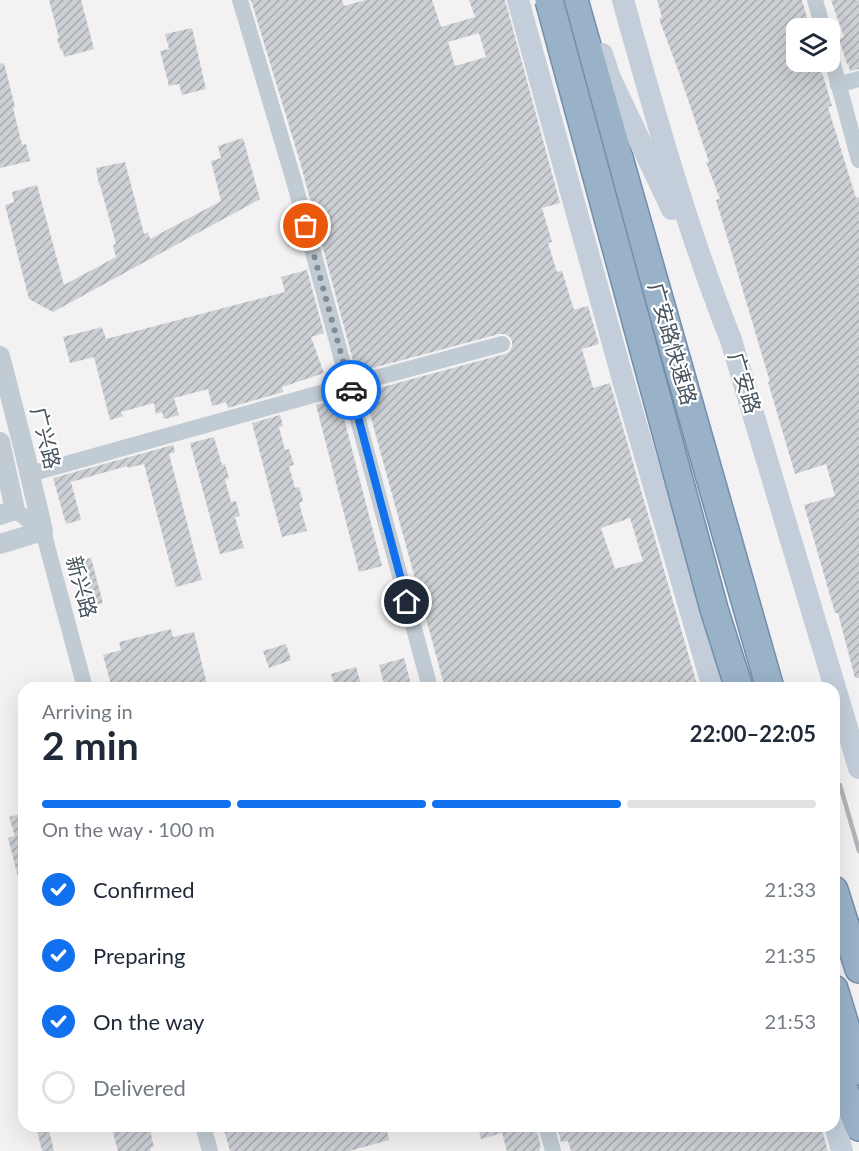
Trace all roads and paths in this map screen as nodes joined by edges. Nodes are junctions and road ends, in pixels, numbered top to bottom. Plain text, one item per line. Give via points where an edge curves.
1 (240, 0) edge
2 (518, 0) edge
3 (549, 0) edge
4 (557, 0) edge
5 (574, 0) edge
6 (586, 0) edge
7 (623, 0) edge
8 (815, 0) edge
9 (820, 18) edge
10 (835, 72) edge
11 (859, 79) edge
12 (838, 85) junction
13 (859, 160) edge
14 (575, 207) junction
15 (709, 286) junction
16 (502, 344) dead end
17 (0, 356) edge
18 (349, 385) junction
19 (2, 454) edge
20 (25, 454) junction
21 (30, 474) junction
22 (8, 512) edge
23 (43, 531) junction
24 (0, 544) edge
25 (83, 682) edge
26 (428, 682) edge
27 (711, 682) edge
28 (737, 682) edge
29 (768, 682) edge
30 (833, 682) edge
31 (840, 704) edge
32 (859, 768) edge
33 (840, 909) edge
34 (859, 969) edge
35 (840, 1008) edge
36 (859, 1071) edge
37 (840, 1080) edge
38 (859, 1127) edge
39 (205, 1132) edge
40 (548, 1132) edge
41 (837, 1132) edge
42 (210, 1151) edge
43 (553, 1151) edge
44 (842, 1151) edge

1 - 18 street
2 - 14 main road
3 - 28 highway, 广安路快速路, bridge
4 - 14 main road via 572,53
5 - 29 highway, 广安路快速路
6 - 15 main road via 610,78
7 - 15 main road, 广安路
8 - 9 street
10 - 12 street
11 - 12 street
12 - 13 street
14 - 27 main road
15 - 30 main road, 广安路 via 731,340
16 - 18 street
17 - 20 street, 广兴路
18 - 21 street
18 - 26 street
19 - 20 street
19 - 22 street
20 - 21 street, 广兴路
21 - 23 street, 广兴路
22 - 23 street
23 - 24 street
23 - 25 street, 新兴路
31 - 32 main road, 广安路
33 - 34 highway
35 - 36 highway
37 - 38 highway
39 - 42 street
40 - 43 street
41 - 44 main road

